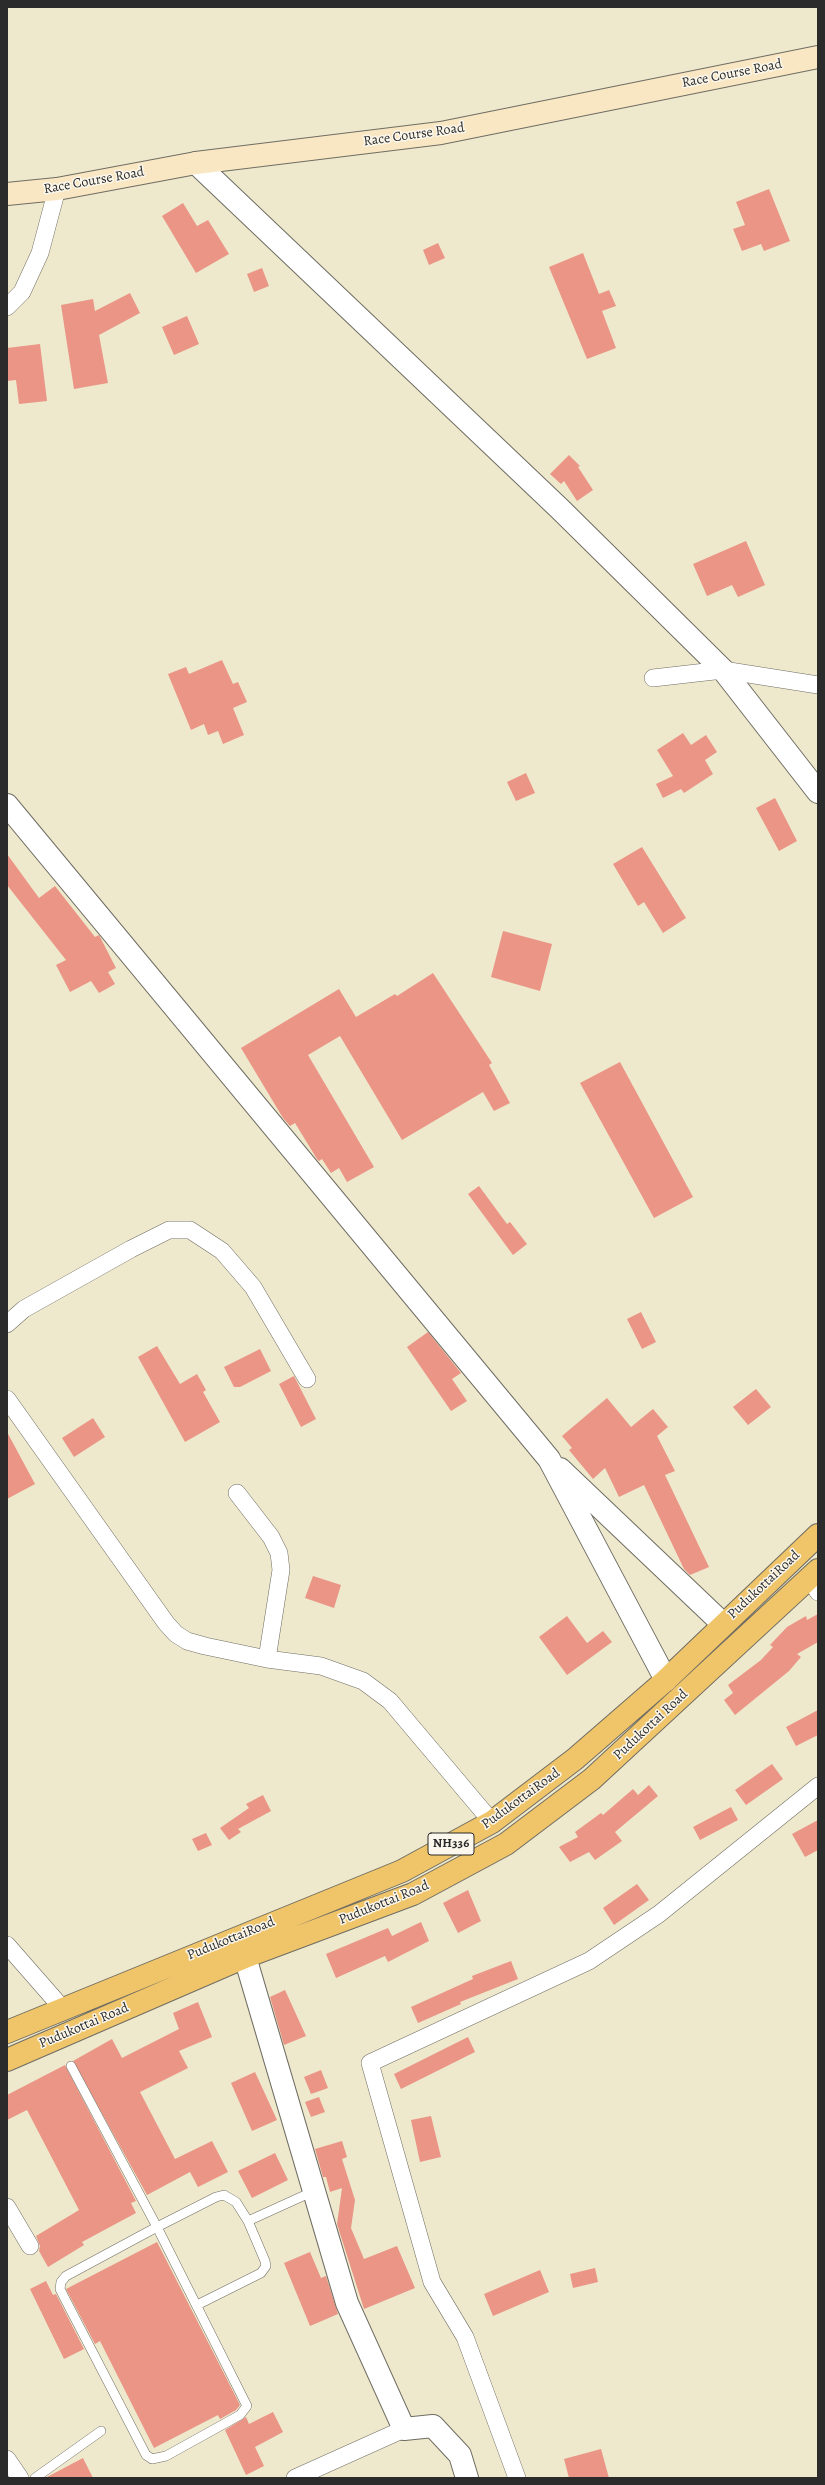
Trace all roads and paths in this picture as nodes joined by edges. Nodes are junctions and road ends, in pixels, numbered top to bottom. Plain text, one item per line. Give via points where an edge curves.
1 (818, 57) edge
2 (196, 163) junction
3 (57, 189) junction
4 (7, 194) edge
5 (7, 307) edge
6 (723, 670) junction
7 (653, 678) dead end
8 (818, 685) edge
9 (818, 792) edge
10 (7, 805) edge
11 (7, 1324) edge
12 (307, 1379) dead end
13 (7, 1400) edge
14 (549, 1459) junction
15 (237, 1493) dead end
16 (818, 1535) edge
17 (815, 1580) edge
18 (723, 1624) junction
19 (267, 1659) junction
20 (666, 1680) junction
21 (818, 1786) edge
22 (492, 1822) junction
23 (234, 1938) junction
24 (7, 1944) edge
25 (245, 1957) junction
26 (54, 2013) junction
27 (7, 2032) edge
28 (55, 2039) junction
29 (7, 2060) edge
30 (71, 2066) dead end
31 (314, 2191) junction
32 (7, 2207) edge
33 (248, 2221) junction
34 (157, 2227) junction
35 (30, 2246) dead end
36 (197, 2305) junction
37 (404, 2429) junction
38 (101, 2431) dead end
39 (7, 2459) edge
40 (20, 2478) edge
41 (35, 2478) edge
42 (295, 2478) edge
43 (467, 2478) edge
44 (517, 2478) edge

1 - 2 main road, Race Course Road via 441,133
2 - 3 main road, Race Course Road
2 - 6 street via 560,508
3 - 4 main road, Race Course Road
3 - 5 street via 40,253 22,292
6 - 7 street
6 - 8 street
6 - 9 street
10 - 14 street
11 - 12 street via 24,1309 130,1249 169,1230 190,1230 222,1251 252,1286
13 - 19 street via 176,1634 187,1641 205,1646
14 - 18 street
14 - 20 street
15 - 19 street via 279,1552 281,1570
16 - 18 highway, PudukottaiRoad / NH336
17 - 25 highway, Pudukottai Road / NH336 via 592,1779 506,1844 413,1894
18 - 20 highway, PudukottaiRoad / NH336
19 - 22 street via 321,1666 363,1681 390,1701
20 - 22 highway, PudukottaiRoad / NH336 via 575,1759
21 - 44 street via 659,1914 589,1961 370,2063 432,2282 465,2337
22 - 23 highway, PudukottaiRoad / NH336 via 402,1871
23 - 25 street
23 - 26 highway, PudukottaiRoad / NH336
24 - 26 street
25 - 28 highway, Pudukottai Road / NH336
25 - 31 street
26 - 27 highway, PudukottaiRoad / NH336
26 - 28 highway
28 - 29 highway, Pudukottai Road / NH336
30 - 34 lane
31 - 33 lane
31 - 37 street via 347,2303
32 - 35 street
33 - 34 lane via 236,2202 224,2196 216,2197
33 - 36 lane via 265,2261 264,2270
34 - 36 lane
34 - 36 lane via 66,2276 60,2282 60,2289 146,2455 152,2459 166,2456 240,2415 246,2406
37 - 42 street
37 - 43 street via 433,2426 460,2455
38 - 41 lane
39 - 40 street

